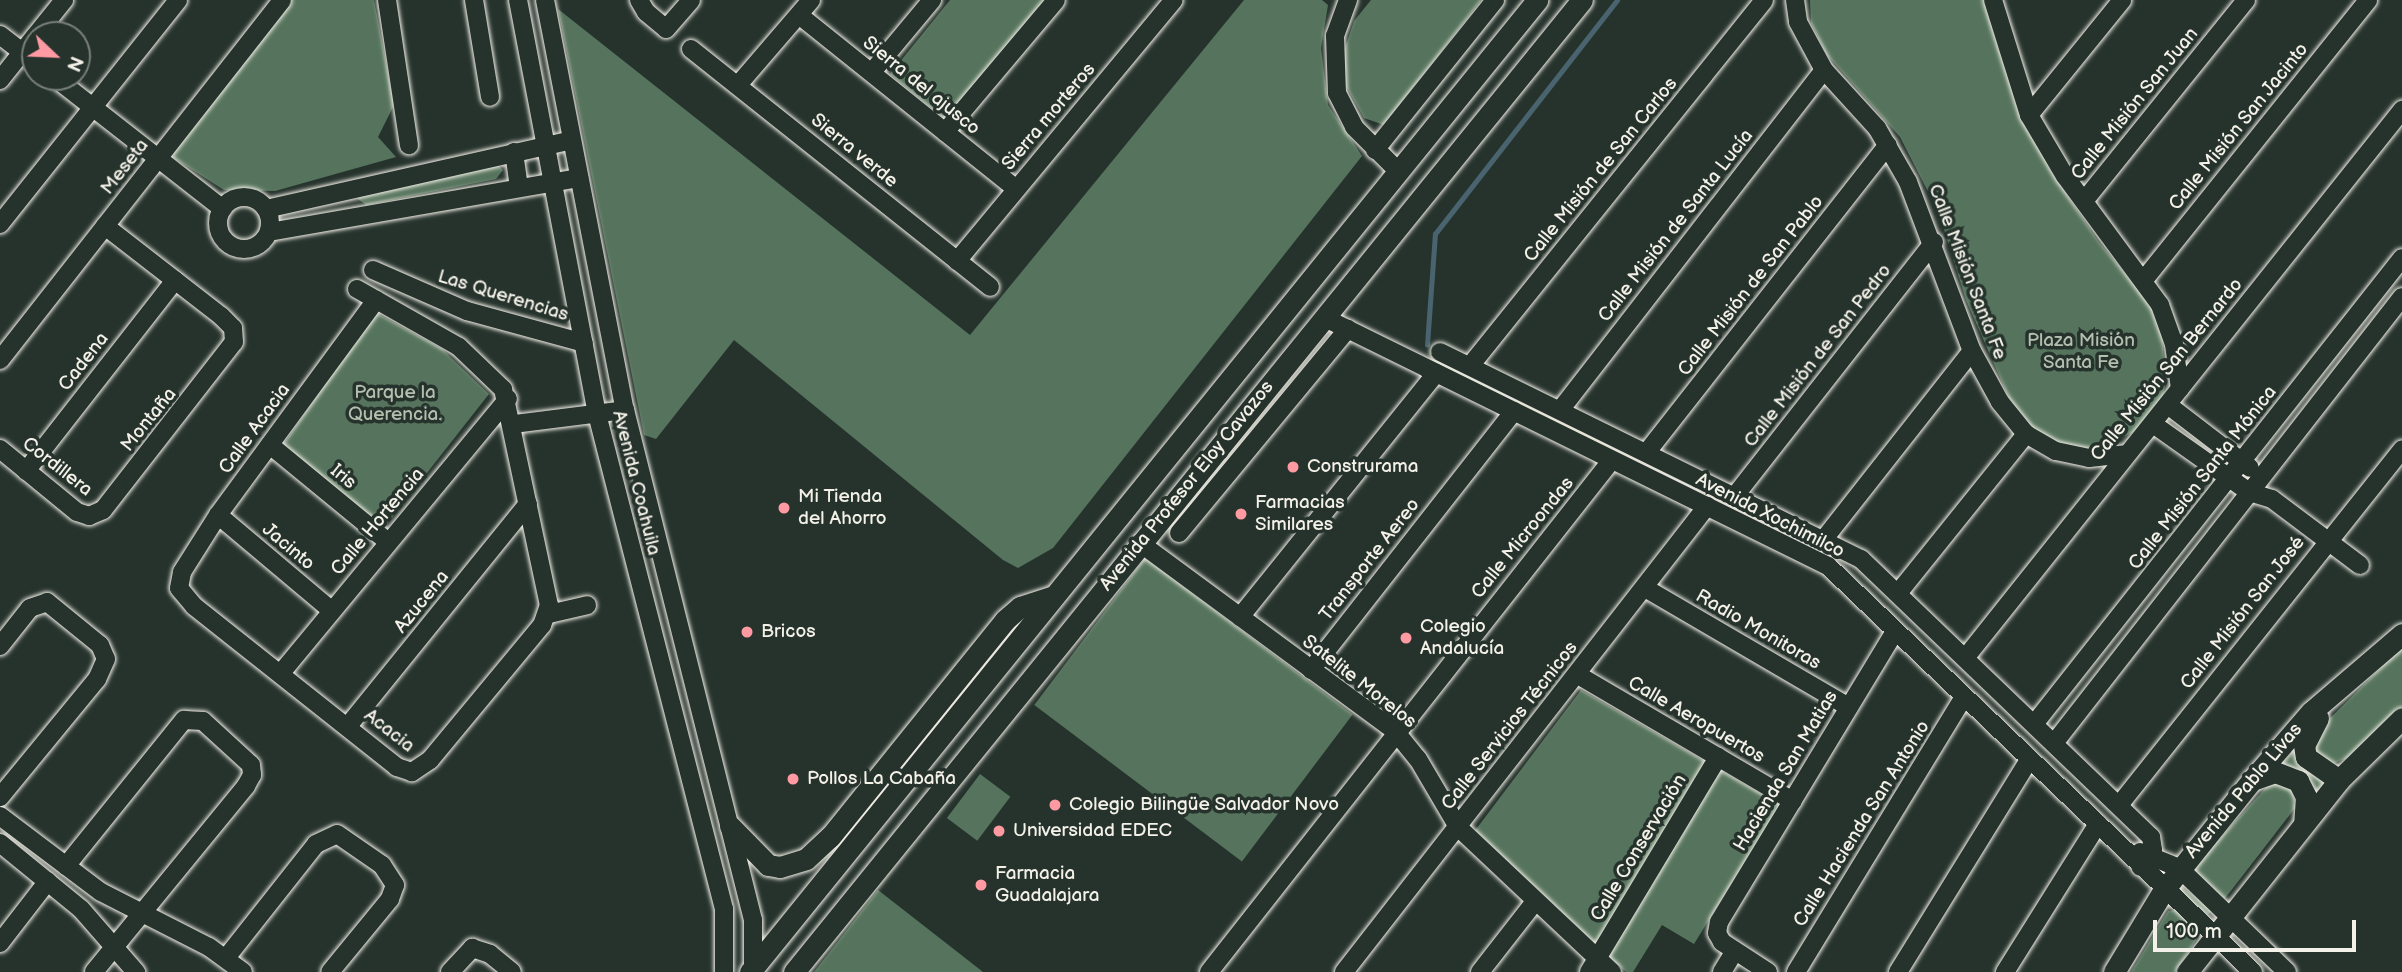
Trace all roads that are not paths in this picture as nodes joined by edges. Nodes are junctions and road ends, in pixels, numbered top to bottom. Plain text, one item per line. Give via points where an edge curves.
1 (64, 0) edge
2 (178, 0) edge
3 (282, 0) edge
4 (387, 0) edge
5 (474, 0) edge
6 (518, 0) edge
7 (545, 0) edge
8 (639, 0) edge
9 (691, 0) edge
10 (811, 0) edge
11 (932, 0) edge
12 (1056, 0) edge
13 (1174, 0) edge
14 (1495, 0) edge
15 (1537, 0) edge
16 (1582, 0) edge
17 (1764, 0) edge
18 (1795, 0) edge
19 (2122, 0) edge
20 (2246, 0) edge
21 (2368, 0) edge
22 (1346, 1) edge
23 (1994, 1) edge
24 (799, 15) junction
25 (47, 21) edge
26 (0, 35) edge
27 (691, 49) dead end
28 (21, 51) edge
29 (21, 63) edge
30 (1824, 70) junction
31 (872, 72) junction
32 (0, 79) edge
33 (738, 85) junction
34 (72, 91) edge
35 (490, 97) dead end
36 (93, 107) junction
37 (2402, 110) edge
38 (2029, 115) junction
39 (945, 132) junction
40 (571, 140) junction
41 (409, 145) dead end
42 (543, 145) junction
43 (1888, 145) junction
44 (1375, 150) junction
45 (514, 152) junction
46 (158, 158) junction
47 (579, 178) junction
48 (1391, 178) junction
49 (550, 182) junction
50 (519, 188) junction
51 (1016, 189) junction
52 (351, 190) junction
53 (2084, 201) junction
54 (1418, 202) junction
55 (223, 209) junction
56 (266, 209) junction
57 (355, 217) junction
58 (0, 224) edge
59 (105, 226) junction
60 (269, 232) junction
61 (1934, 242) junction
62 (2402, 258) edge
63 (957, 261) junction
64 (373, 270) dead end
65 (175, 280) junction
66 (2143, 281) junction
67 (990, 287) dead end
68 (357, 289) dead end
69 (1296, 297) junction
70 (2402, 297) edge
71 (376, 300) junction
72 (447, 303) junction
73 (1325, 318) junction
74 (1348, 329) junction
75 (432, 331) junction
76 (584, 343) junction
77 (1972, 351) junction
78 (1440, 352) dead end
79 (0, 360) edge
80 (1470, 366) junction
81 (1436, 373) junction
82 (2180, 388) junction
83 (508, 399) junction
84 (2168, 405) junction
85 (1561, 409) junction
86 (625, 410) junction
87 (1514, 411) junction
88 (597, 414) junction
89 (514, 424) junction
90 (2153, 424) junction
91 (2026, 434) junction
92 (270, 444) junction
93 (0, 449) edge
94 (2402, 449) edge
95 (1647, 452) junction
96 (2126, 454) junction
97 (1611, 461) junction
98 (2243, 462) junction
99 (2394, 468) edge
100 (26, 471) junction
101 (2261, 477) junction
102 (2230, 479) junction
103 (2249, 492) junction
104 (1734, 496) junction
105 (2272, 499) junction
106 (528, 504) junction
107 (1707, 506) junction
108 (218, 515) junction
109 (89, 516) joint
110 (1179, 533) dead end
111 (1824, 539) junction
112 (388, 541) junction
113 (2326, 541) junction
114 (1140, 543) junction
115 (2360, 565) dead end
116 (179, 588) joint
117 (1645, 588) junction
118 (1899, 592) junction
119 (1053, 596) junction
120 (587, 605) dead end
121 (332, 611) junction
122 (549, 614) junction
123 (1240, 617) junction
124 (1895, 631) junction
125 (2402, 634) edge
126 (0, 646) edge
127 (1966, 657) junction
128 (2359, 668) junction
129 (1311, 670) junction
130 (281, 673) junction
131 (1578, 675) junction
132 (1964, 697) junction
133 (1849, 707) junction
134 (2402, 718) edge
135 (2035, 723) junction
136 (348, 726) junction
137 (1395, 731) junction
138 (2055, 742) junction
139 (1718, 757) junction
140 (2029, 760) junction
141 (2252, 780) junction
142 (2339, 780) junction
143 (0, 797) edge
144 (859, 801) junction
145 (1793, 801) junction
146 (2120, 804) junction
147 (0, 816) edge
148 (729, 819) junction
149 (699, 820) junction
150 (2304, 823) junction
151 (2098, 824) junction
152 (1458, 827) junction
153 (0, 843) edge
154 (2145, 861) junction
155 (66, 866) junction
156 (836, 866) junction
157 (2179, 868) junction
158 (48, 881) junction
159 (2163, 891) junction
160 (1534, 903) junction
161 (2230, 913) junction
162 (141, 916) junction
163 (2212, 935) junction
164 (754, 941) junction
165 (0, 943) edge
166 (115, 947) junction
167 (726, 952) junction
168 (1734, 952) junction
169 (226, 958) junction
170 (1592, 966) edge
171 (752, 971) edge
172 (94, 972) edge
173 (136, 972) edge
174 (243, 972) edge
175 (330, 972) edge
176 (450, 972) edge
177 (512, 972) edge
178 (724, 972) edge
179 (793, 972) edge
180 (1209, 972) edge
181 (1344, 972) edge
182 (1480, 972) edge
183 (1612, 972) edge
184 (1722, 972) edge
185 (1768, 972) edge
186 (1796, 972) edge
187 (1898, 972) edge
188 (2005, 972) edge
189 (2114, 972) edge
190 (2187, 972) edge
191 (2253, 972) edge
192 (2287, 972) edge

1 - 25 street
2 - 36 street
3 - 46 street, Meseta
4 - 41 street
5 - 35 street
6 - 42 street, Avenida Coahuila
7 - 40 street, Avenida Coahuila
8 - 9 street via 667,29
10 - 24 street
11 - 31 street
12 - 39 street
13 - 51 street, Sierra morteros
14 - 44 street
15 - 48 main road, Avenida Profesor Eloy Cavazos
16 - 54 main road, Avenida Profesor Eloy Cavazos
17 - 80 street, Calle Misión de San Carlos
18 - 30 street, Calle Misión Santa Fe via 1798,22
19 - 38 street
20 - 53 street, Calle Misión San Juan
21 - 66 street, Calle Misión San Jacinto
22 - 44 street via 1335,36 1337,93 1354,127
23 - 38 street
24 - 31 street, Sierra del ajusco
24 - 33 street
26 - 28 street
27 - 33 street, Sierra verde
29 - 32 street
30 - 43 street, Calle Misión Santa Fe
30 - 85 street, Calle Misión de Santa Lucía
31 - 39 street, Sierra del ajusco
33 - 63 street, Sierra verde
34 - 36 street
36 - 46 street
36 - 58 street
37 - 82 street, Calle Misión San Bernardo
38 - 53 street
39 - 51 street, Sierra del ajusco
40 - 42 street
40 - 47 street, Avenida Coahuila
42 - 45 street
42 - 49 street, Avenida Coahuila
43 - 61 street, Calle Misión Santa Fe
43 - 95 street, Calle Misión de San Pablo
44 - 48 street
45 - 50 street
45 - 52 street
46 - 55 street
46 - 59 street, Meseta
47 - 49 street
47 - 86 street, Avenida Coahuila
48 - 54 main road
48 - 69 main road, Avenida Profesor Eloy Cavazos
49 - 50 street
49 - 76 street, Avenida Coahuila
50 - 57 street
51 - 63 street, Sierra morteros
52 - 56 street
52 - 57 street
53 - 66 street
54 - 73 main road, Avenida Profesor Eloy Cavazos
55 - 56 street via 246,197
55 - 60 street via 218,227 230,246 253,248
56 - 60 street
57 - 60 street
59 - 65 street
59 - 79 street, Meseta
61 - 77 street, Calle Misión Santa Fe
61 - 104 street, Calle Misión de San Pedro
62 - 98 street, Calle Misión Santa Mónica
63 - 67 street, Sierra verde
64 - 72 street, Las Querencias
65 - 100 street, Cadena
65 - 109 street, Montaña via 233,328 234,342 103,510
66 - 82 street via 2169,325
68 - 71 street
69 - 73 main road
69 - 119 main road, Avenida Profesor Eloy Cavazos
70 - 101 street
71 - 75 street
71 - 92 street, Calle Acacia
72 - 75 street
72 - 76 street, Las Querencias
73 - 74 street, Avenida Xochimilco
73 - 114 main road, Avenida Profesor Eloy Cavazos
74 - 81 street, Avenida Xochimilco
74 - 110 street
75 - 83 street via 484,368
76 - 88 street, Avenida Coahuila
77 - 91 street, Calle Misión Santa Fe via 2000,402
77 - 111 street
78 - 80 street
80 - 85 street
81 - 87 street, Avenida Xochimilco
81 - 123 street
82 - 84 street, Calle Misión San Bernardo
83 - 89 street
83 - 112 street, Calle Hortencia
84 - 90 street, Calle Misión San Bernardo
84 - 98 street
85 - 95 street
86 - 88 street
86 - 148 street, Avenida Coahuila
87 - 97 street, Avenida Xochimilco
87 - 129 street, Transporte Aereo
88 - 89 street
88 - 149 street, Avenida Coahuila
89 - 106 street
90 - 96 street, Calle Misión San Bernardo
90 - 102 street
91 - 96 street, Calle Misión Santa Fe via 2071,456
91 - 118 street
92 - 108 street, Calle Acacia
92 - 112 street, Iris
93 - 100 street, Cordillera
94 - 99 street, Calle Misión San José
95 - 104 street
96 - 127 street, Calle Misión San Bernardo
97 - 107 street, Avenida Xochimilco
97 - 137 street, Calle Microondas
98 - 101 street
98 - 102 street, Calle Misión Santa Mónica
99 - 113 street, Calle Misión San José
100 - 109 street, Cordillera via 77,512
101 - 103 street
101 - 105 street
102 - 103 street
102 - 135 street, Calle Misión Santa Mónica
103 - 105 street
103 - 138 street
104 - 111 street
105 - 113 street
106 - 122 street
106 - 136 street, Azucena
107 - 117 street, Calle Servicios Técnicos
107 - 124 street, Avenida Xochimilco via 1828,566
108 - 116 street, Calle Acacia via 187,562
108 - 121 street, Jacinto
111 - 118 street via 1861,559
112 - 121 street, Calle Hortencia
113 - 115 street
113 - 146 street, Calle Misión San José
114 - 123 street, Satelite Morelos
114 - 179 main road, Avenida Profesor Eloy Cavazos
116 - 130 street, Acacia via 194,606
117 - 131 street, Calle Servicios Técnicos
117 - 133 street, Radio Monitoras
118 - 127 street
119 - 144 main road via 1020,607 1004,620
119 - 156 main road, Avenida Profesor Eloy Cavazos
120 - 122 street
121 - 130 street, Calle Hortencia
122 - 136 street, Acacia via 418,769 397,767
123 - 129 street, Satelite Morelos
124 - 132 street, Avenida Xochimilco
124 - 133 street, Hacienda San Matias
125 - 128 main road, Avenida Pablo Livas
126 - 143 street via 30,608 47,603 100,645 106,659 97,679
127 - 135 street
128 - 141 main road, Avenida Pablo Livas via 2311,712
128 - 142 main road via 2310,727 2304,746 2311,764
129 - 137 street, Satelite Morelos
130 - 136 street, Acacia
131 - 139 street, Calle Aeropuertos
131 - 152 street, Calle Servicios Técnicos
132 - 140 street, Avenida Xochimilco
132 - 186 street, Calle Hacienda San Antonio
133 - 145 street, Hacienda San Matias
134 - 142 main road
135 - 138 street
137 - 152 street, Satelite Morelos via 1418,759
137 - 180 street, Calle Microondas
138 - 146 street
139 - 145 street, Calle Aeropuertos
139 - 170 street, Calle Conservación
140 - 151 street, Avenida Xochimilco
140 - 187 street
141 - 150 main road via 2275,772 2298,780 2306,797
141 - 157 main road, Avenida Pablo Livas
142 - 150 main road
144 - 148 main road via 806,859 780,867 758,859
144 - 156 main road
145 - 168 street, Hacienda San Matias via 1722,915 1717,933
146 - 154 street via 2151,837
147 - 155 street
148 - 149 street via 711,803
148 - 164 street, Avenida Coahuila
149 - 167 street, Avenida Coahuila via 724,909
150 - 161 main road
151 - 154 street, Avenida Xochimilco
151 - 188 street
152 - 160 street, Satelite Morelos
152 - 181 street, Calle Servicios Técnicos
153 - 158 street
154 - 157 street, Avenida Xochimilco
154 - 159 street
155 - 162 street
155 - 162 street via 179,724 190,718 203,721 251,765 252,775
156 - 171 main road, Avenida Profesor Eloy Cavazos
157 - 159 main road, Avenida Pablo Livas
157 - 161 street, Avenida Xochimilco
158 - 165 street
158 - 166 street
159 - 163 street
159 - 189 main road, Avenida Pablo Livas
160 - 170 street, Satelite Morelos
160 - 182 street
161 - 163 main road
161 - 192 street, Avenida Xochimilco
162 - 166 street
162 - 169 street
163 - 190 main road
163 - 191 street
164 - 167 street via 740,960
164 - 171 street, Avenida Coahuila
166 - 172 street
166 - 173 street
167 - 178 street, Avenida Coahuila
168 - 184 street
168 - 185 street
169 - 174 street
169 - 175 street via 316,844 337,834 382,865 395,884 390,899
170 - 183 street, Satelite Morelos
176 - 177 street via 472,948 485,951

